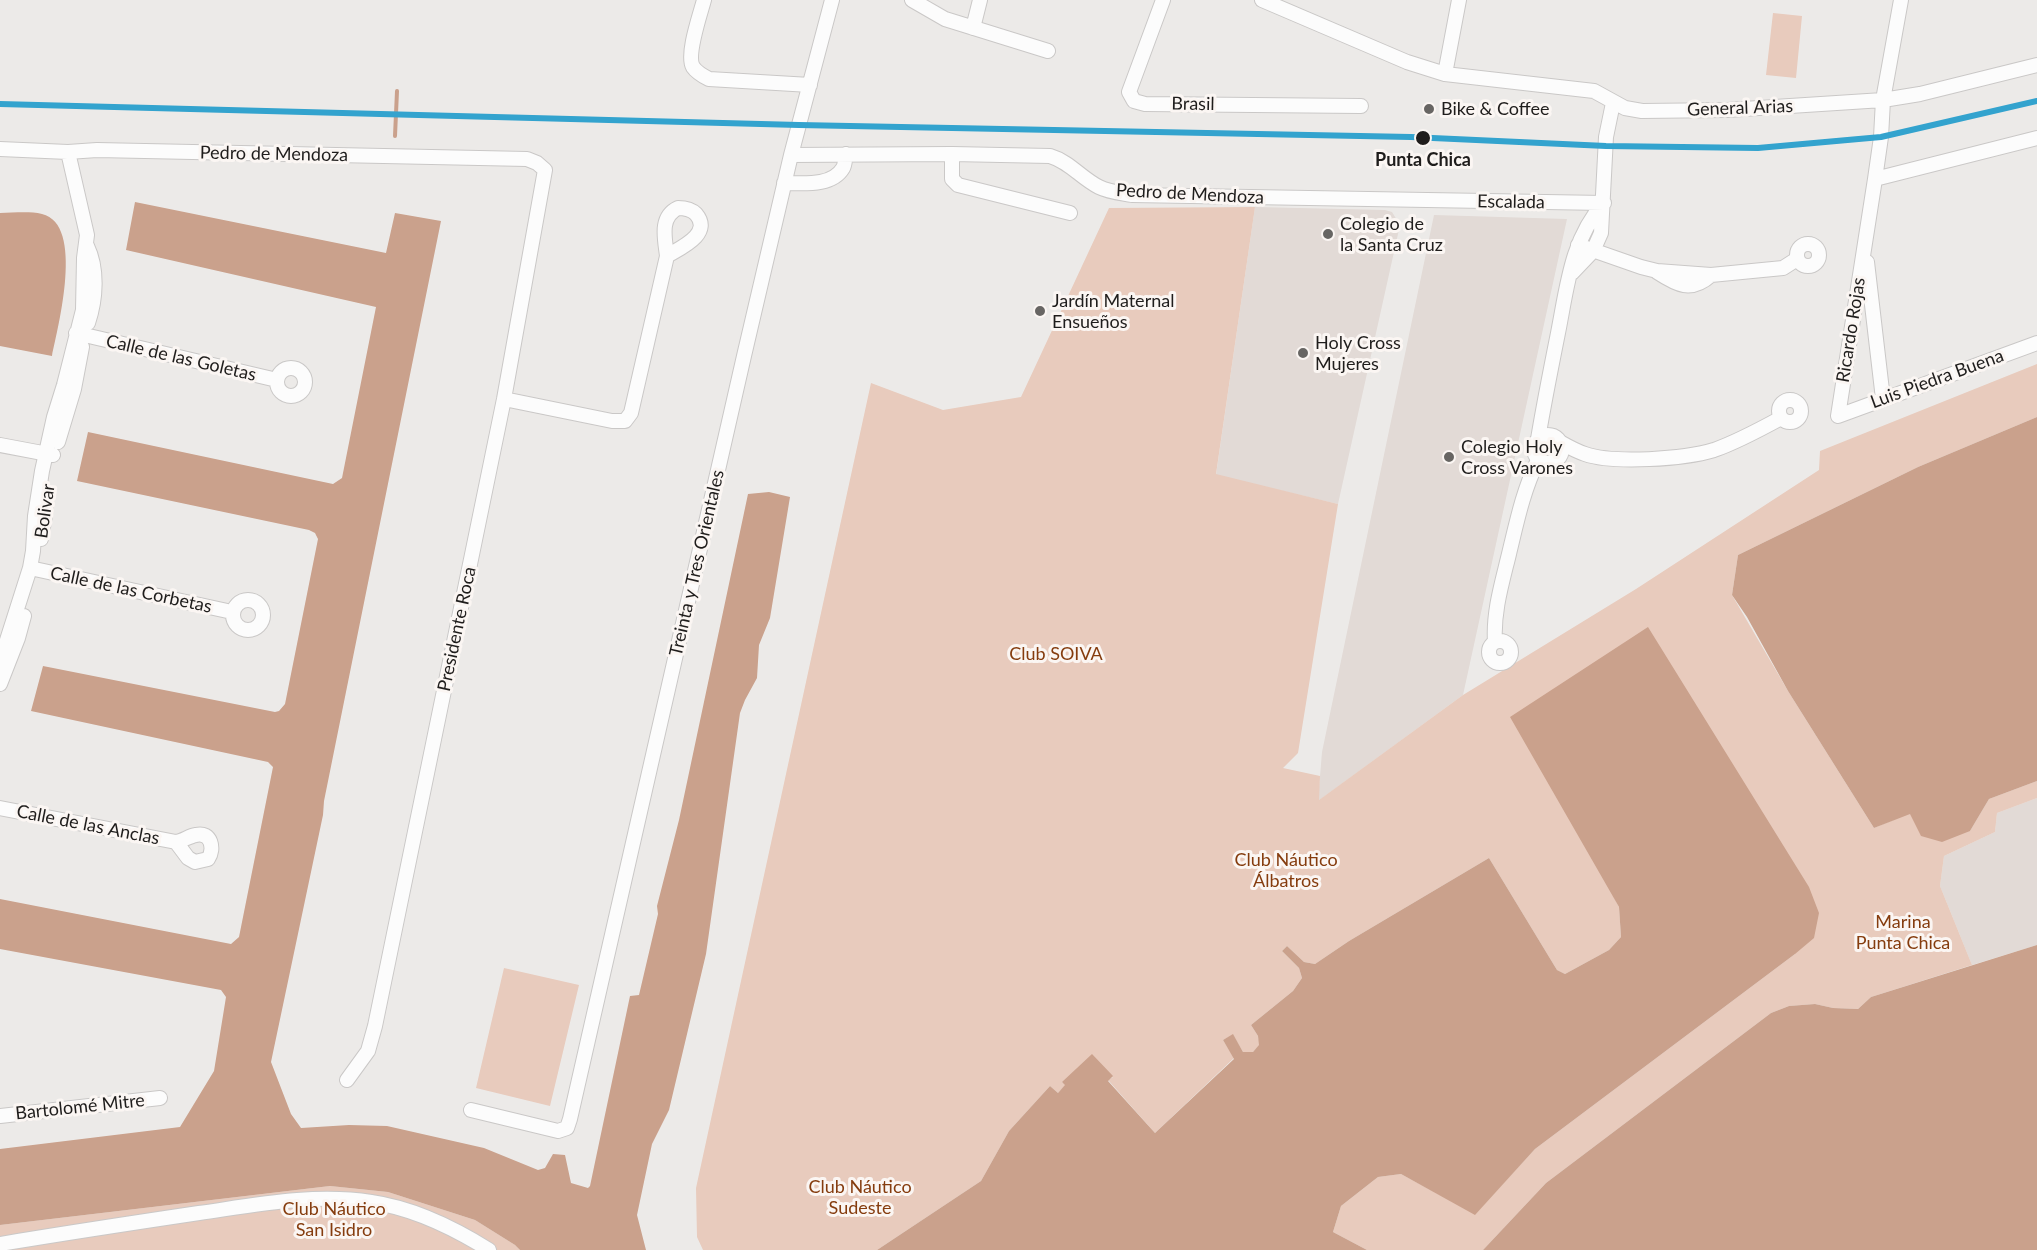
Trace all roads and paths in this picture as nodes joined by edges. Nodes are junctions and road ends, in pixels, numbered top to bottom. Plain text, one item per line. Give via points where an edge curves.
1 (704, 0) edge
2 (912, 0) edge
3 (980, 0) edge
4 (1163, 0) edge
5 (1262, 0) edge
6 (1460, 0) edge
7 (1901, 0) edge
8 (835, 1) edge
9 (973, 28) junction
10 (1048, 51) dead end
11 (2037, 65) edge
12 (1445, 74) junction
13 (810, 85) junction
14 (1883, 100) junction
15 (1613, 103) junction
16 (1361, 106) dead end
17 (2037, 138) edge
18 (0, 149) edge
19 (68, 152) junction
20 (846, 154) junction
21 (952, 154) junction
22 (791, 155) junction
23 (545, 170) joint
24 (1875, 179) junction
25 (784, 183) junction
26 (1418, 200) joint
27 (1604, 203) junction
28 (1070, 213) dead end
29 (1578, 245) junction
30 (1865, 245) junction
31 (1593, 251) junction
32 (667, 256) dead end
33 (1797, 258) dead end
34 (1570, 275) junction
35 (80, 334) junction
36 (2037, 343) edge
37 (277, 380) dead end
38 (504, 399) junction
39 (1883, 399) junction
40 (1543, 409) junction
41 (1838, 416) joint
42 (1781, 418) dead end
43 (1538, 439) junction
44 (1558, 440) junction
45 (0, 445) edge
46 (50, 455) junction
47 (1538, 460) junction
48 (34, 568) junction
49 (232, 612) dead end
50 (1495, 642) dead end
51 (0, 662) edge
52 (0, 684) edge
53 (0, 808) edge
54 (190, 837) junction
55 (176, 842) junction
56 (185, 854) junction
57 (347, 1080) dead end
58 (160, 1098) dead end
59 (471, 1110) dead end
60 (0, 1116) edge
61 (0, 1244) edge
62 (489, 1250) edge

1 - 13 street via 690,55 698,74 709,80
2 - 9 street via 945,19
3 - 9 street
4 - 16 street, Brasil via 1129,92 1134,101
5 - 12 street, General Arias via 1407,62
6 - 12 street
7 - 14 street, Ricardo Rojas
8 - 13 street, Treinta y Tres Orientales
9 - 10 street
11 - 14 street, General Arias
12 - 15 street, General Arias via 1594,91
13 - 22 street, Treinta y Tres Orientales
14 - 15 street, General Arias via 1642,111
14 - 24 street, Ricardo Rojas
15 - 27 street via 1606,137
17 - 24 street
18 - 19 street, Pedro de Mendoza
19 - 23 street, Pedro de Mendoza via 527,159
19 - 35 street, Bolivar via 87,235
20 - 21 street, Pedro de Mendoza
20 - 22 street, Pedro de Mendoza
20 - 25 street via 843,168 833,177 814,183
21 - 26 street, Pedro de Mendoza via 1050,156 1061,159 1097,186 1132,195
21 - 28 street via 952,179 958,185
22 - 25 street, Treinta y Tres Orientales
23 - 38 street, Presidente Roca
24 - 30 street, Ricardo Rojas
25 - 59 street, Treinta y Tres Orientales via 567,1128 558,1131
26 - 27 street, Escalada
27 - 29 street via 1592,216
27 - 31 street via 1601,233
29 - 31 street
29 - 34 street
30 - 39 street, Ricardo Rojas
30 - 41 street, Ricardo Rojas
31 - 33 street via 1657,271 1711,274 1783,268
31 - 34 street
32 - 38 street via 631,412 624,421
34 - 40 street
35 - 37 street, Calle de las Goletas
35 - 46 street, Bolivar via 74,389
36 - 39 street, Luis Piedra Buena
38 - 57 street, Presidente Roca via 375,1026 368,1051
39 - 41 street, Luis Piedra Buena
40 - 43 street
40 - 44 street via 1545,421
42 - 44 street via 1743,438 1682,456 1609,459 1585,454
43 - 44 street via 1547,435
43 - 47 street via 1534,447
44 - 47 street via 1562,450 1558,458 1551,463
45 - 46 street
46 - 48 street, Bolivar via 45,516
47 - 50 street via 1526,484 1504,573 1494,623
48 - 49 street, Calle de las Corbetas
48 - 51 street, Bolivar
48 - 52 street, Bolivar via 18,638
53 - 55 street, Calle de las Anclas
54 - 55 street, Calle de las Anclas
54 - 56 street, Calle de las Anclas
54 - 56 street via 204,835 211,842 212,852 200,862
55 - 56 street, Calle de las Anclas
58 - 60 street, Bartolomé Mitre
61 - 62 street via 317,1199 387,1205 449,1227

